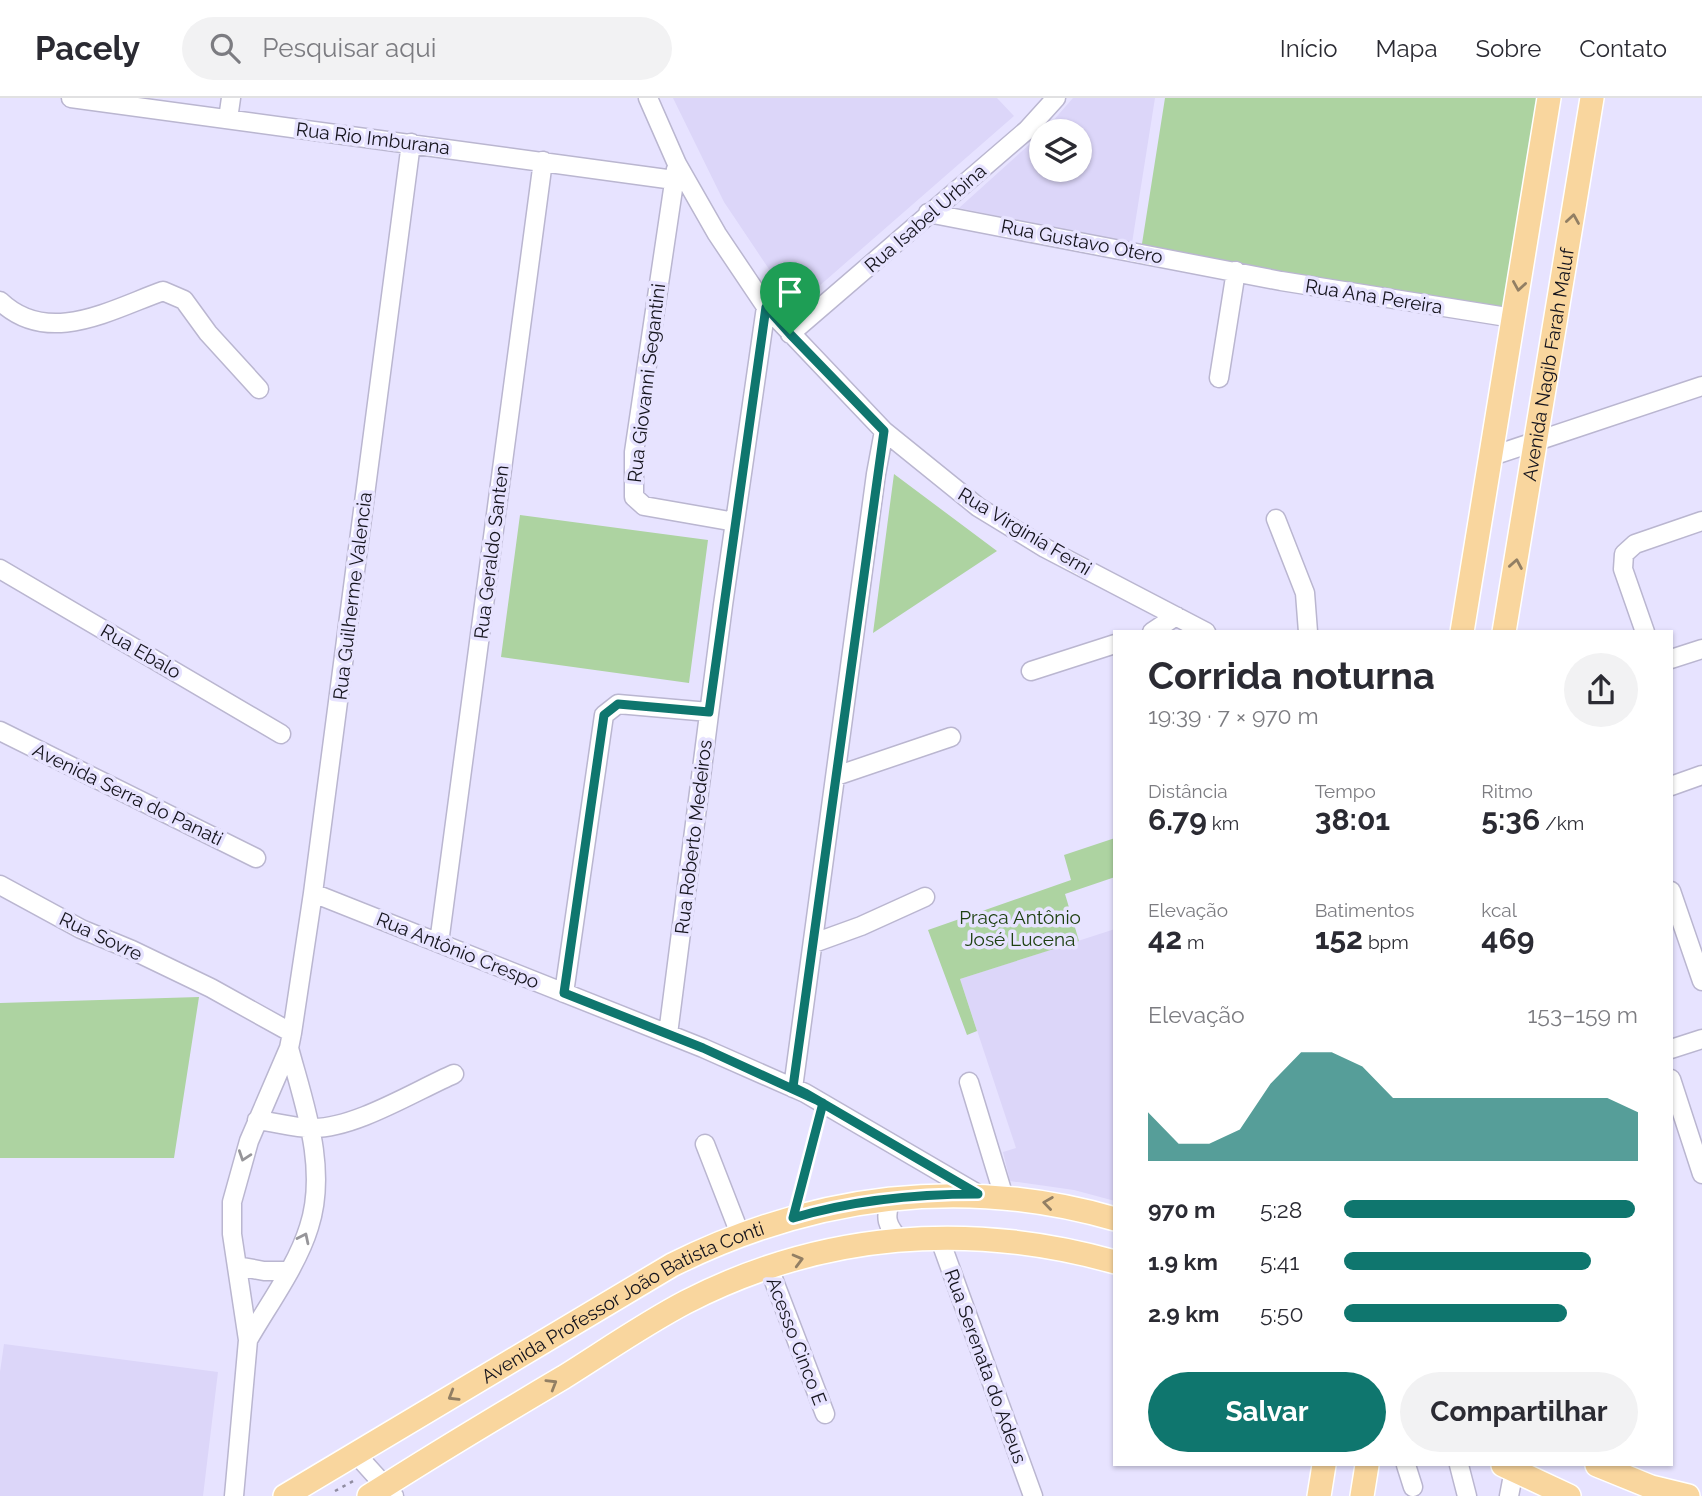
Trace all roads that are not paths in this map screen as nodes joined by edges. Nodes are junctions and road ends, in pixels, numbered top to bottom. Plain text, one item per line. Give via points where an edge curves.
1 (71, 98) edge
2 (231, 98) edge
3 (648, 98) edge
4 (1056, 98) edge
5 (1549, 98) edge
6 (1592, 98) edge
7 (228, 119) junction
8 (411, 143) junction
9 (543, 161) junction
10 (676, 172) junction
11 (928, 213) junction
12 (1236, 271) junction
13 (0, 301) edge
14 (766, 307) junction
15 (1513, 318) junction
16 (790, 334) junction
17 (1219, 378) dead end
18 (1702, 386) edge
19 (260, 389) dead end
20 (884, 431) junction
21 (1536, 442) junction
22 (1492, 456) junction
23 (1276, 519) dead end
24 (1702, 521) edge
25 (735, 522) junction
26 (0, 569) edge
27 (1176, 616) junction
28 (1155, 630) edge
29 (1202, 630) edge
30 (1308, 630) edge
31 (1462, 630) edge
32 (1504, 630) edge
33 (1644, 630) edge
34 (1113, 645) edge
35 (1702, 649) edge
36 (1673, 658) edge
37 (1031, 671) dead end
38 (709, 712) junction
39 (0, 731) edge
40 (281, 734) dead end
41 (951, 737) dead end
42 (1702, 775) edge
43 (836, 776) junction
44 (1673, 785) edge
45 (256, 858) dead end
46 (0, 886) edge
47 (313, 893) junction
48 (925, 897) dead end
49 (1673, 897) edge
50 (439, 943) junction
51 (814, 943) junction
52 (1702, 981) edge
53 (564, 993) junction
54 (668, 1034) junction
55 (1702, 1039) edge
56 (290, 1040) junction
57 (1673, 1048) edge
58 (454, 1074) dead end
59 (969, 1082) dead end
60 (1673, 1085) edge
61 (793, 1087) junction
62 (257, 1120) junction
63 (311, 1128) junction
64 (705, 1144) dead end
65 (1702, 1174) edge
66 (978, 1194) junction
67 (1004, 1198) junction
68 (891, 1200) junction
69 (1113, 1218) edge
70 (740, 1234) junction
71 (939, 1237) junction
72 (900, 1240) junction
73 (1113, 1262) edge
74 (237, 1266) junction
75 (769, 1268) junction
76 (288, 1270) junction
77 (248, 1340) junction
78 (825, 1414) dead end
79 (356, 1454) junction
80 (1324, 1466) edge
81 (1367, 1466) edge
82 (1406, 1466) edge
83 (1459, 1466) edge
84 (1600, 1466) edge
85 (1508, 1468) edge
86 (1413, 1487) dead end
87 (382, 1493) edge
88 (234, 1496) edge
89 (285, 1496) edge
90 (1034, 1496) edge
91 (1319, 1496) edge
92 (1362, 1496) edge
93 (1468, 1496) edge
94 (1509, 1496) edge
95 (1569, 1496) edge
96 (1688, 1496) edge

1 - 7 street, Rua Rio Imburana
2 - 7 street
3 - 10 street, Rua Virginía Ferni
4 - 11 street, Rua Isabel Urbina via 1027,130
5 -> 15 main road
21 -> 6 main road, Avenida Nagib Farah Maluf
7 - 8 street, Rua Rio Imburana
8 - 9 street, Rua Rio Imburana
8 - 47 street, Rua Guilherme Valencia
9 - 10 street, Rua Rio Imburana
9 - 50 street, Rua Geraldo Santen
10 - 14 street, Rua Virginía Ferni
10 - 25 street, Rua Giovanni Segantini via 634,452 634,497 644,506
11 - 12 street, Rua Gustavo Otero
11 - 16 street, Rua Isabel Urbina
12 - 15 street, Rua Ana Pereira
12 - 17 street
13 - 19 street via 11,312 43,324 73,323 163,291 184,300
14 - 16 street, Rua Virginía Ferni
14 - 25 street, Rua Roberto Medeiros
15 - 22 main road
16 - 20 street, Rua Virginía Ferni
18 - 21 street
20 - 27 street, Rua Virginía Ferni via 978,507 1045,548
20 - 43 street
21 - 22 street
32 -> 21 main road, Avenida Nagib Farah Maluf
22 - 31 main road
23 - 30 street via 1305,593
24 - 33 street via 1635,544 1624,554 1623,569
25 - 38 street, Rua Roberto Medeiros
26 - 40 street, Rua Ebalo
27 - 28 street
27 - 29 street, Rua Virginía Ferni
34 - 37 street
35 - 36 street
38 - 53 street via 618,704 604,715
38 - 54 street, Rua Roberto Medeiros
39 - 45 street, Avenida Serra do Panati
41 - 43 street
42 - 44 street
43 - 51 street
46 - 56 street, Rua Sovre via 80,929 203,984
47 - 50 street, Rua Antônio Crespo
47 - 56 street, Rua Guilherme Valencia
48 - 51 street
49 - 52 street
50 - 53 street, Rua Antônio Crespo
51 - 61 street
53 - 54 street, Rua Antônio Crespo
54 - 61 street, Rua Antônio Crespo
55 - 57 street
56 - 62 street, Rua Guilherme Valencia
56 - 63 street, Rua Guilherme Valencia
58 - 63 street via 364,1114
59 - 67 street
60 - 65 street
61 - 66 street, Rua Antônio Crespo
62 - 63 street
62 -> 74 street, Rua Guilherme Valencia via 232,1202
76 -> 63 street, Rua Guilherme Valencia via 309,1227 315,1197
64 - 70 street
66 - 67 main road, Avenida Professor João Batista Conti
66 - 68 main road, Avenida Professor João Batista Conti
69 -> 67 main road, Avenida Professor João Batista Conti
68 - 70 main road, Avenida Professor João Batista Conti via 854,1204
68 - 72 street via 886,1213 888,1227
70 -> 79 main road, Avenida Professor João Batista Conti via 672,1265
71 - 72 main road, Avenida Professor João Batista Conti
71 - 73 main road, Avenida Professor João Batista Conti via 1020,1241
71 - 90 street, Rua Serenata do Adeus
75 -> 72 main road, Avenida Professor João Batista Conti
74 - 76 street
74 - 77 street, Rua Guilherme Valencia
75 - 78 street, Acesso Cinco E
87 -> 75 main road, Avenida Professor João Batista Conti via 686,1302
76 - 77 street, Rua Guilherme Valencia
77 - 88 street, Rua Guilherme Valencia
79 - 87 street, Avenida Professor João Batista Conti
79 - 89 main road, Avenida Professor João Batista Conti
80 - 91 main road
81 - 92 main road
82 - 86 street
83 - 93 street
84 - 96 main road
85 - 94 street
85 - 95 main road

